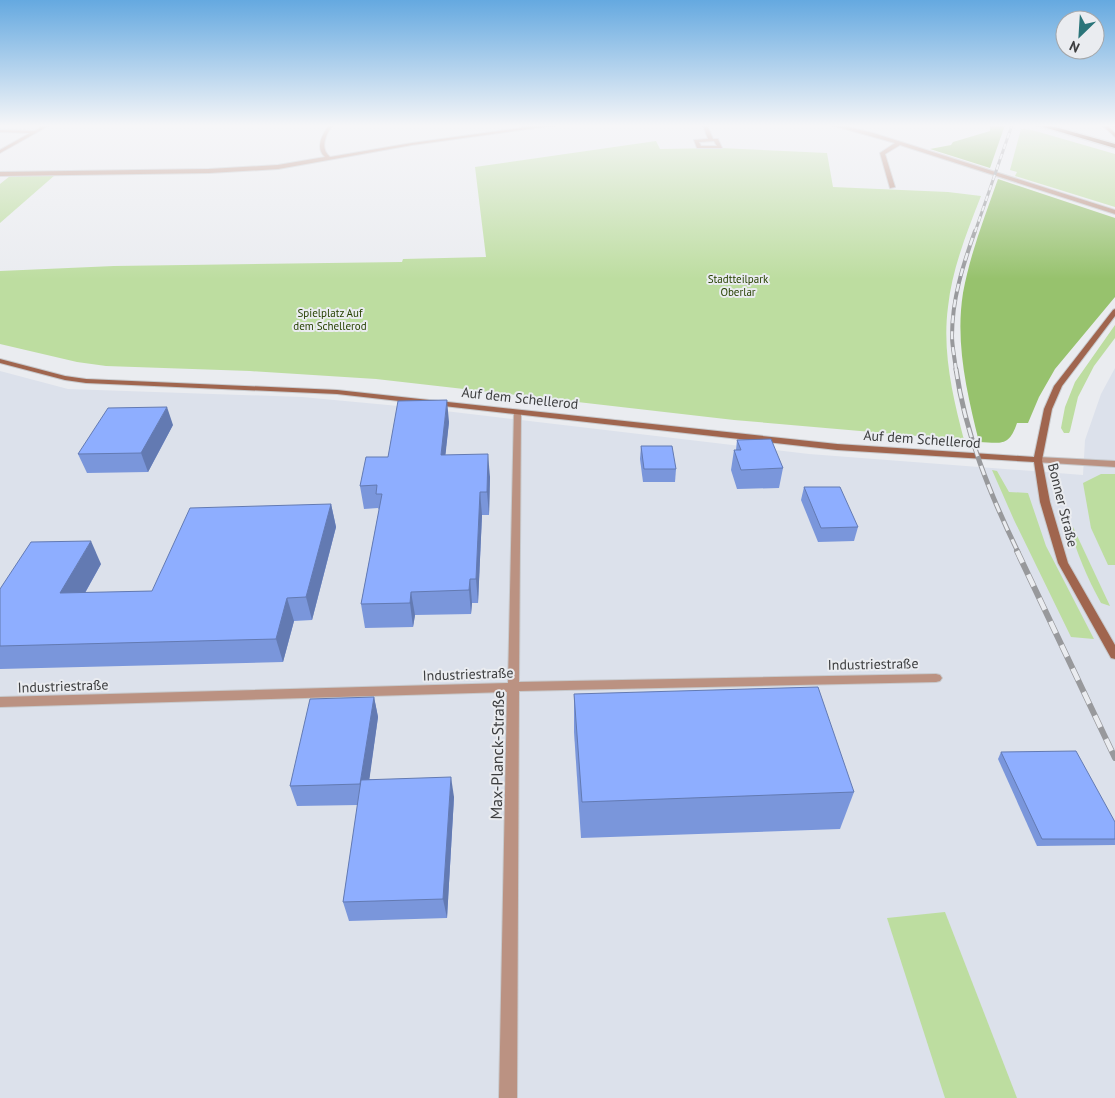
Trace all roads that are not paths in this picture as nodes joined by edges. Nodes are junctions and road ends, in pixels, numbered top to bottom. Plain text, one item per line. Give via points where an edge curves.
1 (889, 176) edge
2 (1003, 176) edge
3 (892, 187) dead end
4 (1115, 212) edge
5 (1115, 311) edge
6 (0, 361) edge
7 (517, 412) junction
8 (1038, 460) junction
9 (1115, 464) edge
10 (1115, 655) edge
11 (936, 678) dead end
12 (514, 687) junction
13 (0, 702) edge
14 (508, 1098) edge

1 - 3 street
2 - 4 street
5 - 8 street, Bonner Straße via 1058,386 1048,409
6 - 7 street, Auf dem Schellerod via 86,381 337,392
7 - 8 street, Auf dem Schellerod via 838,446
7 - 12 street, Max-Planck-Straße
8 - 9 street
8 - 10 street, Bonner Straße via 1063,563
11 - 12 street, Industriestraße
12 - 13 street, Industriestraße
12 - 14 street, Max-Planck-Straße

